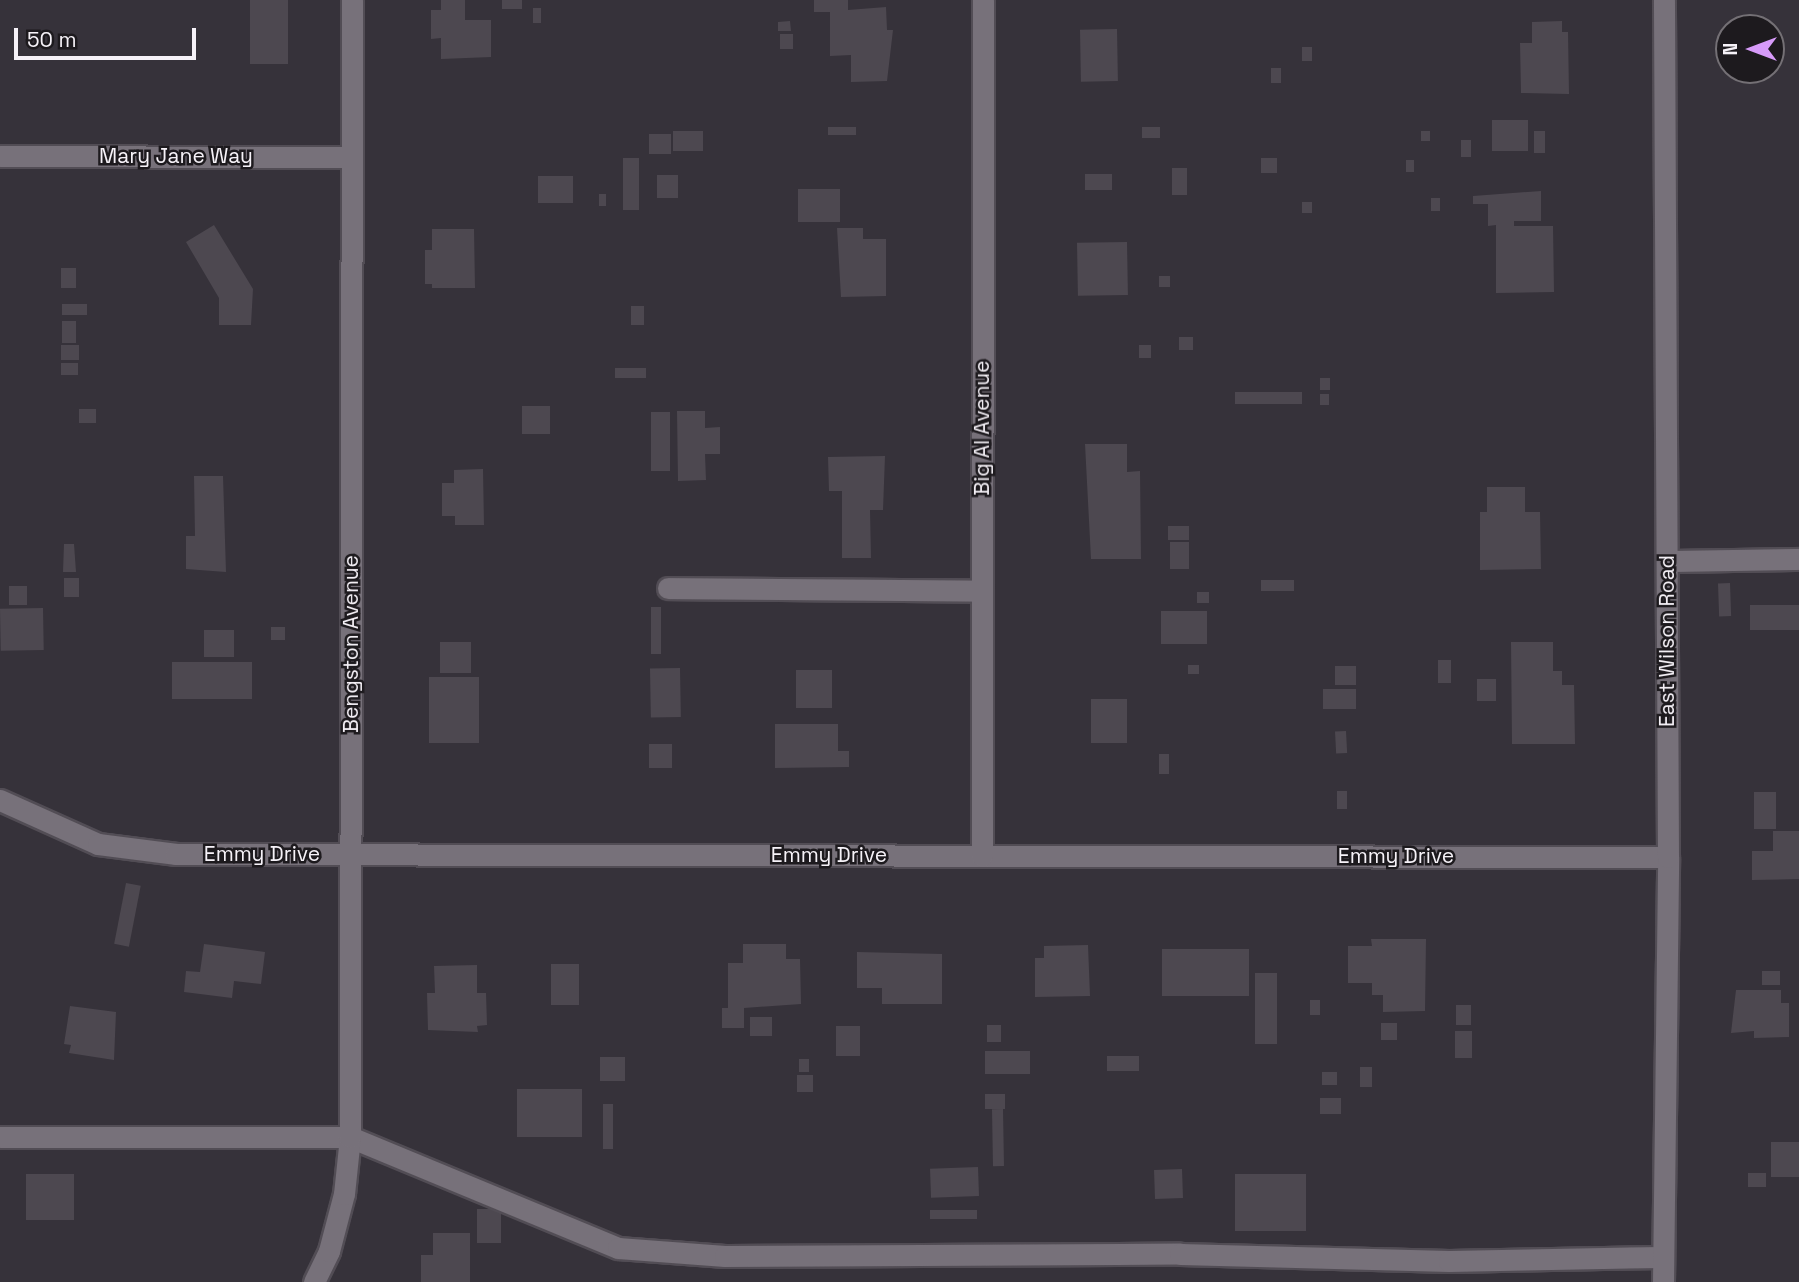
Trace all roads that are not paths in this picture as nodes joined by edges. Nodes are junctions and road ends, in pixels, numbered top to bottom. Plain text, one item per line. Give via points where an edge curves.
1 (352, 0) edge
2 (984, 0) edge
3 (1664, 0) edge
4 (0, 156) edge
5 (351, 157) junction
6 (1799, 559) edge
7 (1667, 561) junction
8 (667, 588) dead end
9 (982, 591) junction
10 (0, 800) edge
11 (350, 855) junction
12 (982, 856) junction
13 (1668, 857) junction
14 (350, 1136) junction
15 (0, 1137) edge
16 (1663, 1258) junction
17 (314, 1282) edge
18 (1663, 1282) edge

1 - 5 street, Bengston Avenue
2 - 9 street, Big Al Avenue
3 - 7 street, East Wilson Road
4 - 5 street, Mary Jane Way
5 - 11 street, Bengston Avenue
6 - 7 street
7 - 13 street, East Wilson Road
8 - 9 street
9 - 12 street, Big Al Avenue
10 - 11 street, Emmy Drive via 98,844 176,854
11 - 12 street, Emmy Drive
11 - 14 street, Bengston Avenue
12 - 13 street, Emmy Drive
13 - 16 street, East Wilson Road
14 - 15 street
14 - 16 street via 618,1248 725,1256
14 - 17 street, Bengston Avenue via 345,1194 329,1251
16 - 18 street, East Wilson Road

